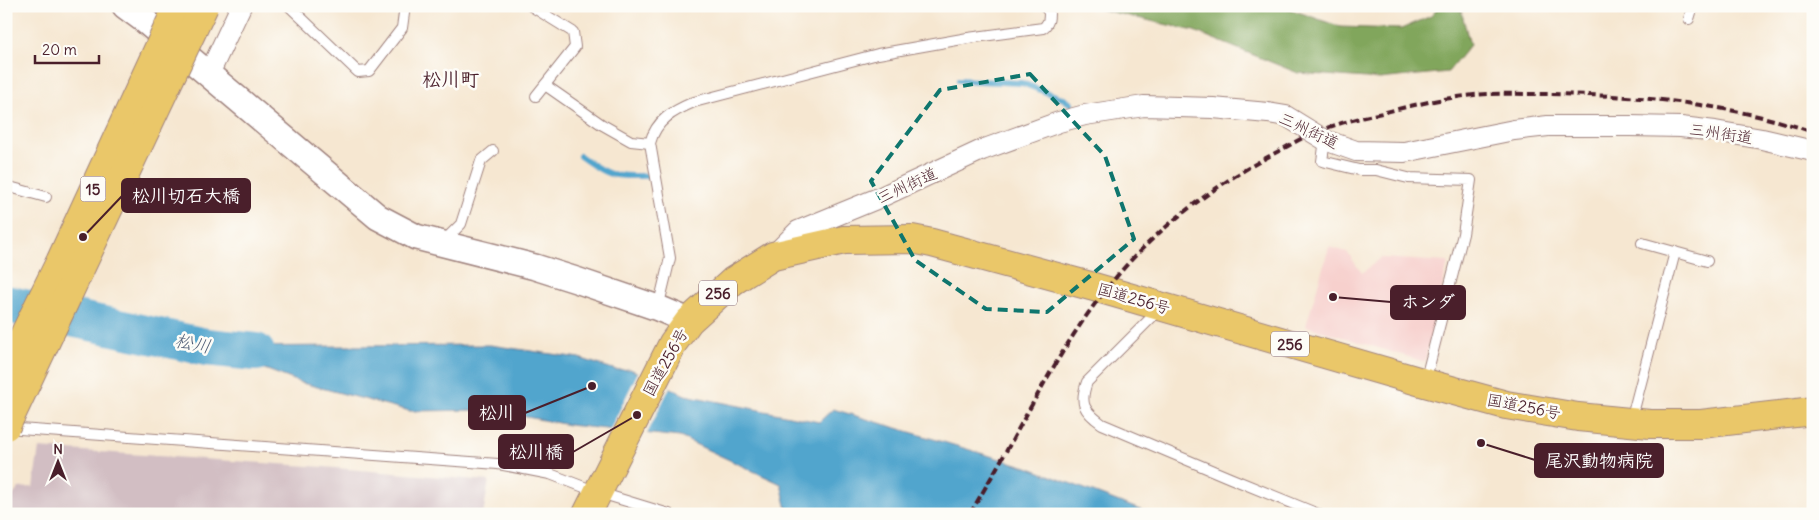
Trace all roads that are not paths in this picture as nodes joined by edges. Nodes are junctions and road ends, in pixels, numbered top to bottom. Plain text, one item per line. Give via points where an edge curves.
1 (178, 6) edge
2 (204, 6) edge
3 (241, 6) edge
4 (289, 6) edge
5 (404, 6) edge
6 (531, 6) edge
7 (1044, 6) edge
8 (1694, 6) edge
9 (134, 9) edge
10 (1690, 19) dead end
11 (209, 74) junction
12 (545, 85) junction
13 (536, 96) dead end
14 (1325, 140) junction
15 (650, 143) junction
16 (493, 151) dead end
17 (1813, 151) edge
18 (6, 186) edge
19 (46, 197) dead end
20 (442, 243) junction
21 (1642, 243) dead end
22 (1674, 252) junction
23 (773, 256) junction
24 (1707, 261) dead end
25 (1162, 307) junction
26 (658, 308) junction
27 (689, 321) junction
28 (6, 372) edge
29 (1425, 383) junction
30 (1813, 411) edge
31 (1631, 422) junction
32 (6, 427) edge
33 (595, 498) edge
34 (669, 514) edge
35 (1318, 514) edge

1 - 28 main road, 15, bridge
2 - 32 main road, 15, bridge
3 - 11 street
4 - 5 lane via 358,72 369,71 402,28
6 - 12 lane via 573,32 575,47
7 - 15 lane via 1049,18 1043,28 878,54 694,102 672,112 653,132
8 - 10 lane
9 - 11 street
11 - 20 street via 378,217 416,236
12 - 13 lane
12 - 15 lane via 631,141
14 - 17 street, 三州街道 via 1356,151 1404,152 1548,126 1681,127 1762,139
14 - 23 street, 三州街道 via 1286,116 1268,113 1144,106 1093,112 982,150 798,231
14 - 29 lane via 1322,161 1408,178 1471,180 1463,234
15 - 26 lane via 670,258
16 - 20 lane via 482,161 461,224
18 - 19 lane
20 - 26 street via 535,267
21 - 22 lane
22 - 24 lane
22 - 31 lane
23 - 25 main road, 国道256号 / 256 via 844,240 912,239
23 - 27 main road, 国道256号 / 256 via 733,280
25 - 29 main road, 国道256号 / 256
25 - 35 lane via 1087,382 1082,395 1090,415 1102,424
26 - 27 street
27 - 33 main road, 国道256号 / 256 via 673,342
29 - 31 main road, 国道256号 / 256 via 1506,404
30 - 31 main road, 国道256号 / 256 via 1701,424
32 - 33 lane via 498,464 550,474
33 - 34 lane

